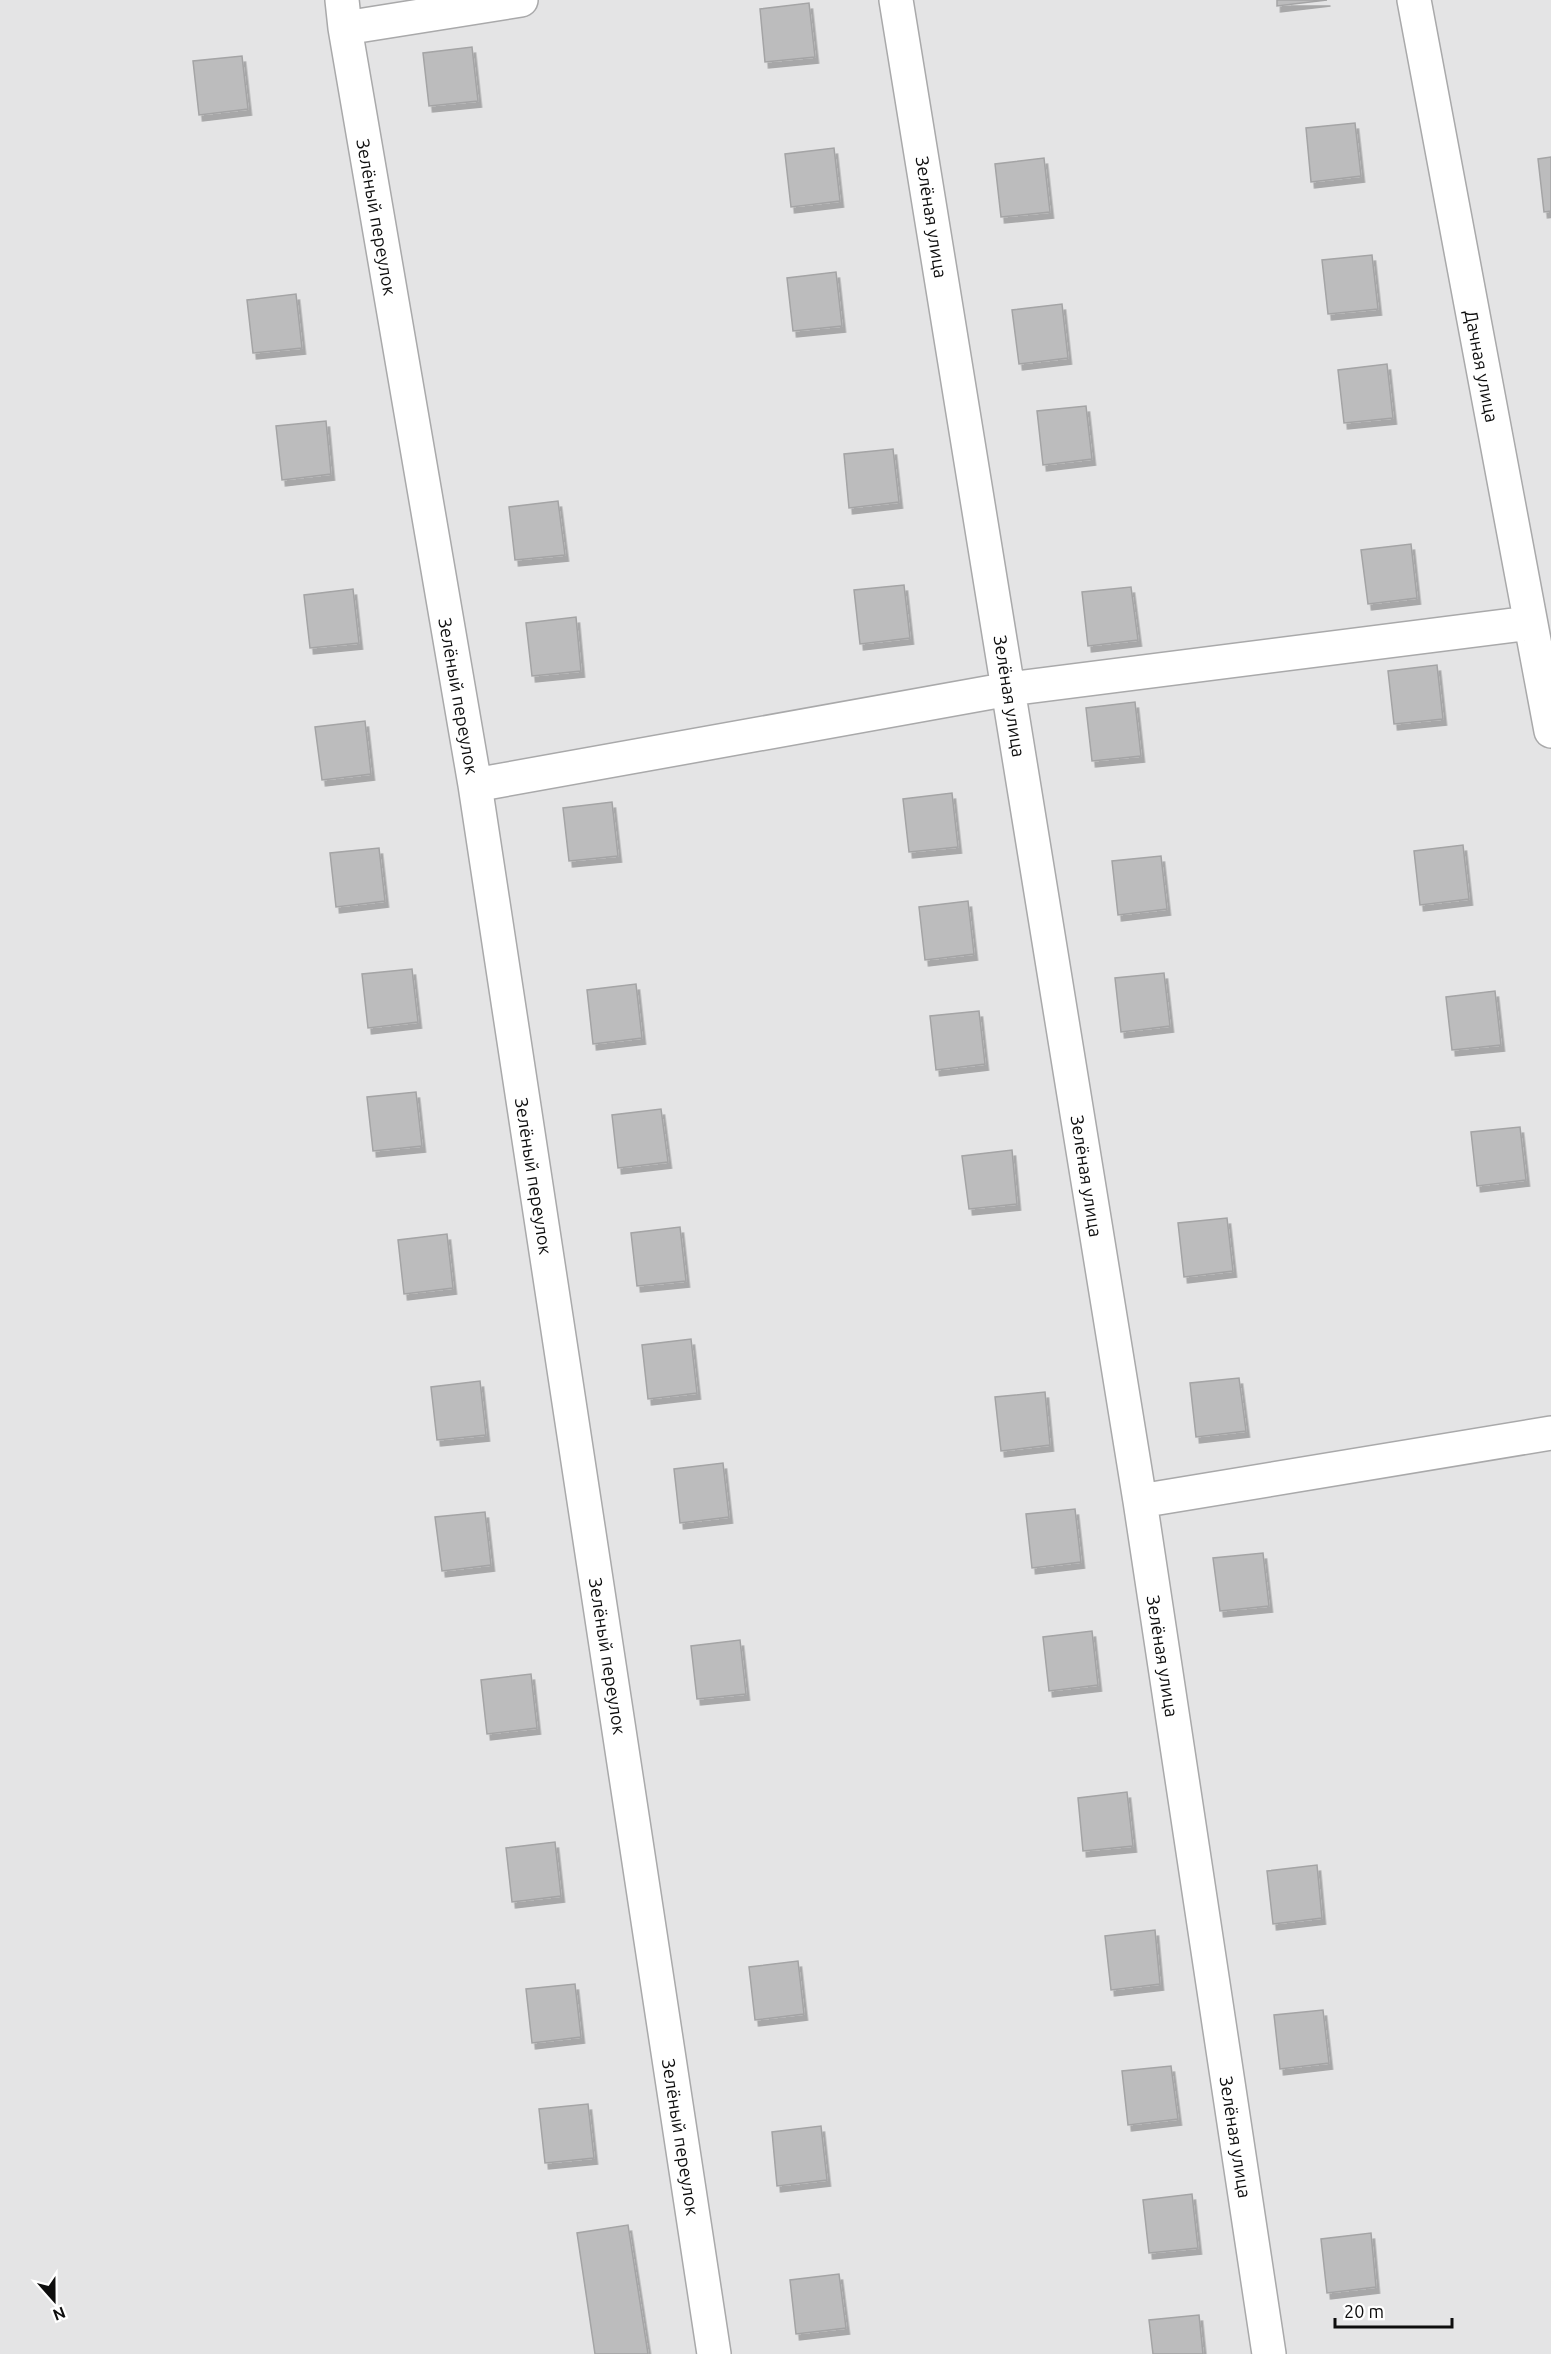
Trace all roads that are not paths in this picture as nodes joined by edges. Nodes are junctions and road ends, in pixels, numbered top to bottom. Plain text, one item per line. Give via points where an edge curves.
1 (521, 0) edge
2 (896, 0) edge
3 (1414, 0) edge
4 (344, 14) edge
5 (1530, 622) junction
6 (1009, 689) junction
7 (1551, 731) edge
8 (475, 785) junction
9 (1551, 1433) edge
10 (1140, 1501) junction
11 (714, 2354) edge
12 (1269, 2354) edge

1 - 4 street
2 - 6 street, Зелёная улица
3 - 5 street, Дачная улица
4 - 8 street, Зелёный переулок
5 - 6 street
5 - 7 street, Дачная улица
6 - 8 street
6 - 10 street, Зелёная улица
8 - 11 street, Зелёный переулок
9 - 10 street
10 - 12 street, Зелёная улица

